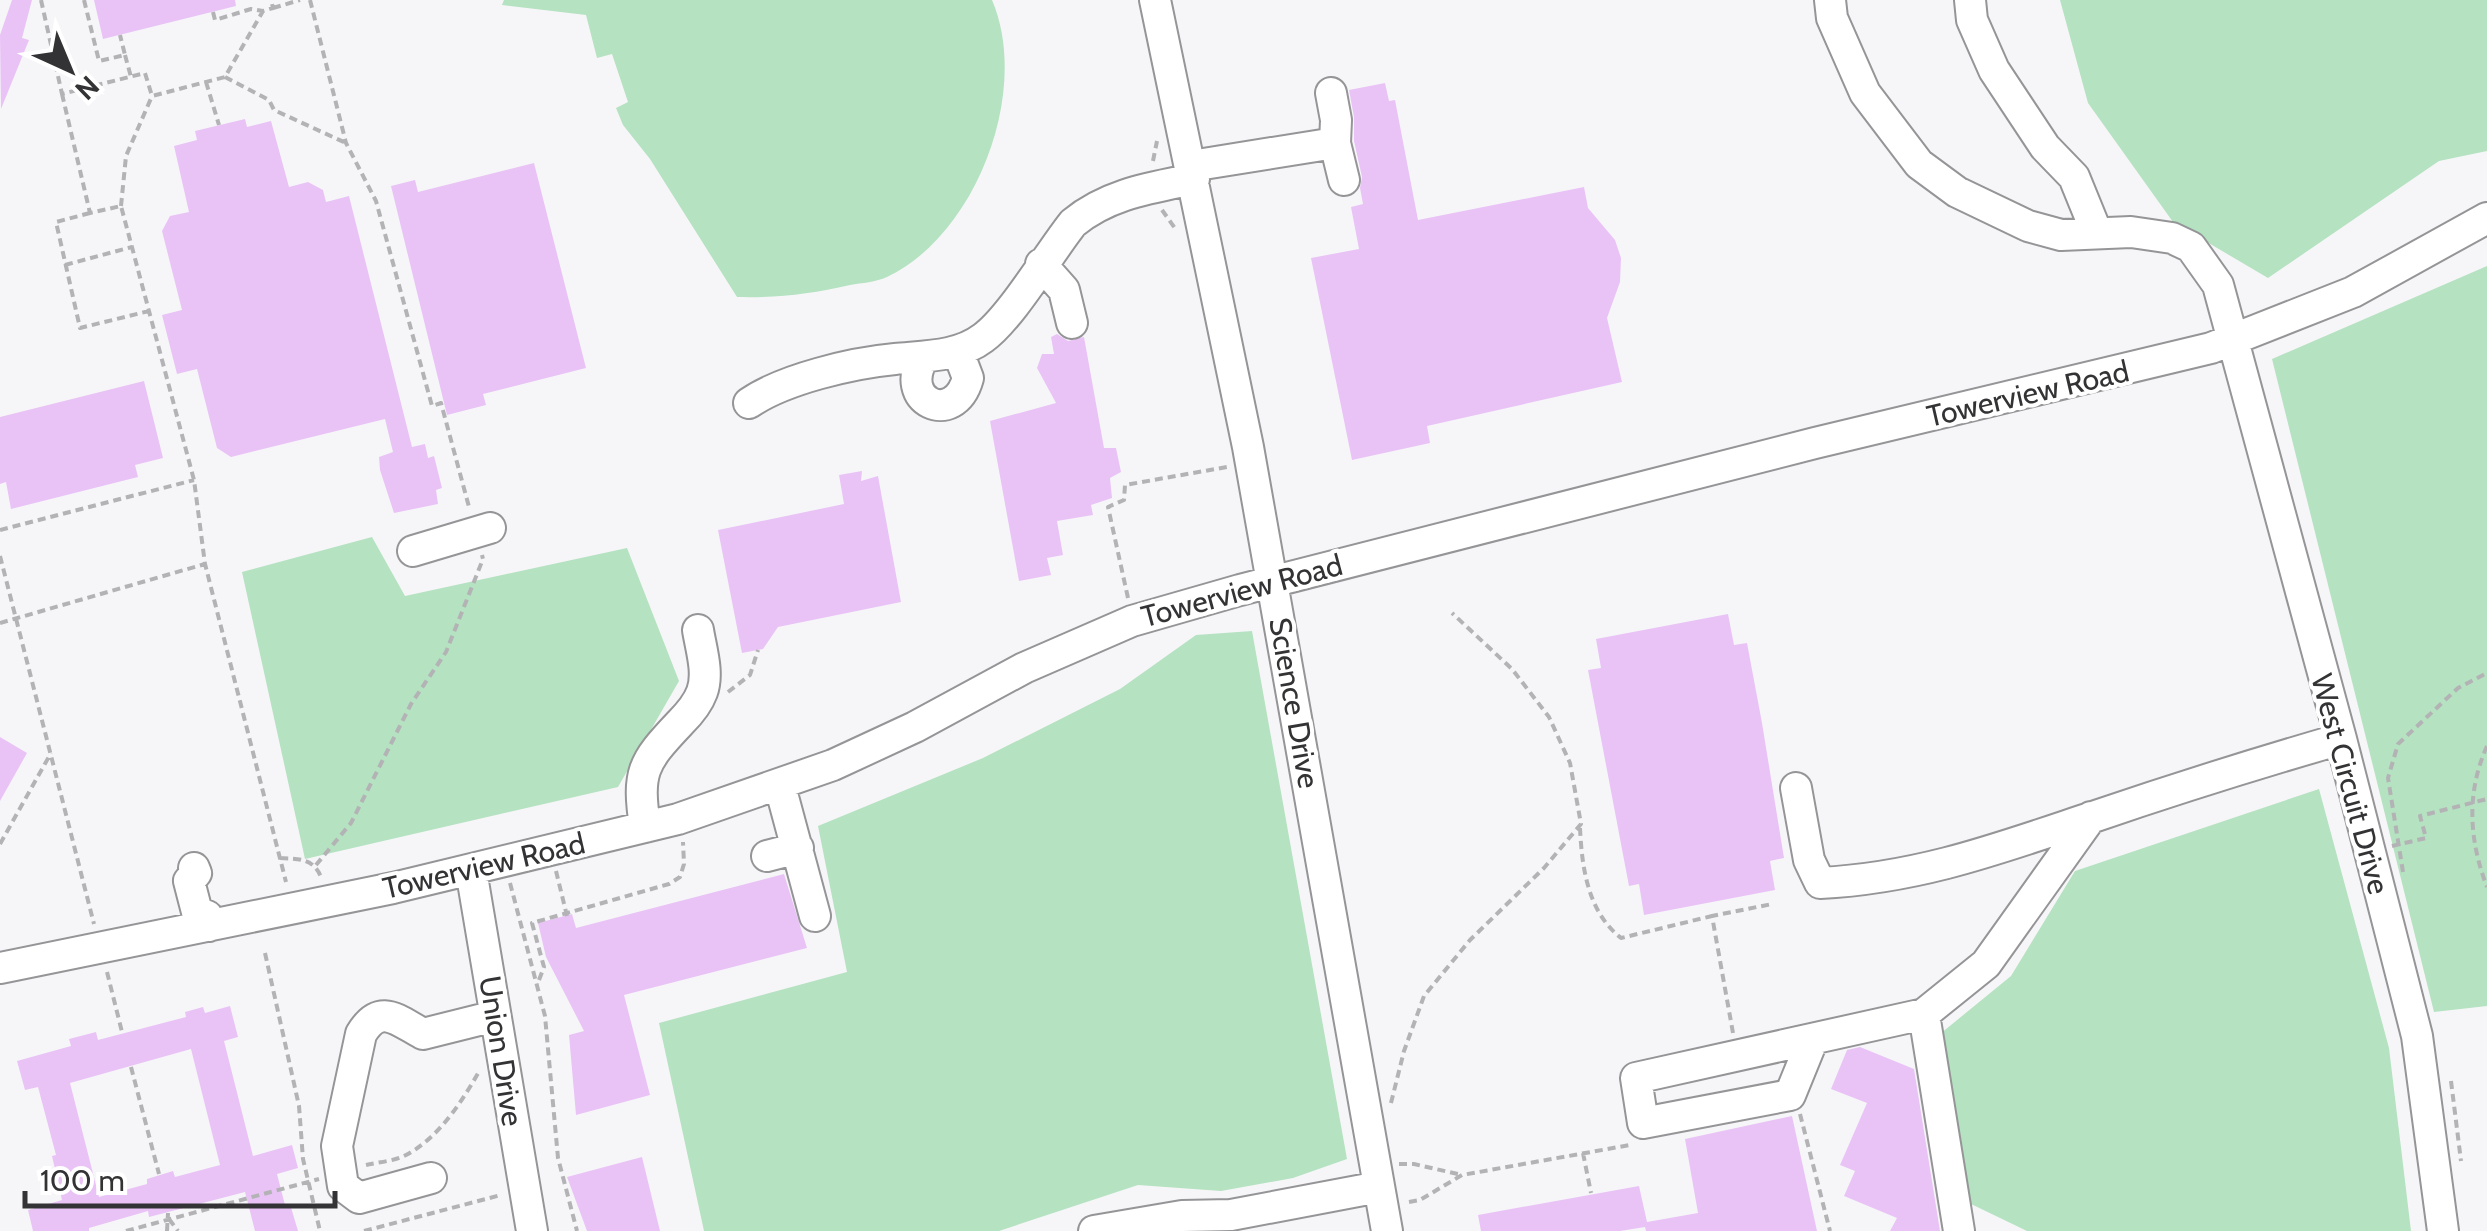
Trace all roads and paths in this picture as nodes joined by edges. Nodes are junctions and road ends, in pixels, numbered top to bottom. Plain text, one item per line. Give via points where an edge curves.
1 (41, 0) edge
2 (84, 0) edge
3 (271, 0) edge
4 (300, 0) edge
5 (310, 0) edge
6 (1156, 0) edge
7 (1830, 0) edge
8 (1970, 0) edge
9 (273, 8) junction
10 (263, 11) junction
11 (213, 12) dead end
12 (120, 35) dead end
13 (125, 55) junction
14 (131, 77) junction
15 (225, 77) junction
16 (206, 82) junction
17 (1331, 93) dead end
18 (62, 94) junction
19 (152, 96) junction
20 (219, 125) dead end
21 (346, 143) junction
22 (1335, 143) junction
23 (1192, 172) junction
24 (1344, 180) dead end
25 (121, 206) junction
26 (90, 212) junction
27 (2487, 218) edge
28 (2096, 231) junction
29 (132, 247) junction
30 (1041, 264) junction
31 (65, 265) junction
32 (149, 311) junction
33 (1072, 323) dead end
34 (2234, 341) junction
35 (749, 403) dead end
36 (1229, 466) dead end
37 (194, 480) junction
38 (0, 530) edge
39 (483, 530) junction
40 (413, 550) dead end
41 (0, 556) edge
42 (204, 564) junction
43 (1272, 582) junction
44 (1452, 614) dead end
45 (16, 620) junction
46 (1132, 621) junction
47 (0, 623) edge
48 (698, 630) dead end
49 (2487, 674) edge
50 (2341, 739) junction
51 (2487, 746) edge
52 (52, 753) junction
53 (780, 786) junction
54 (1796, 788) dead end
55 (2487, 799) edge
56 (2472, 802) junction
57 (2091, 817) junction
58 (1580, 824) junction
59 (646, 827) junction
60 (683, 842) dead end
61 (0, 844) edge
62 (798, 848) junction
63 (767, 856) dead end
64 (280, 858) junction
65 (316, 865) junction
66 (470, 870) junction
67 (195, 871) dead end
68 (556, 871) dead end
69 (322, 878) dead end
70 (510, 882) dead end
71 (2487, 888) edge
72 (1772, 904) dead end
73 (293, 908) junction
74 (567, 916) dead end
75 (815, 916) dead end
76 (1712, 916) junction
77 (208, 921) junction
78 (100, 949) junction
79 (265, 953) dead end
80 (0, 968) edge
81 (538, 982) junction
82 (1924, 1014) junction
83 (495, 1016) junction
84 (122, 1032) dead end
85 (1812, 1041) junction
86 (1738, 1056) junction
87 (486, 1060) dead end
88 (131, 1067) dead end
89 (1800, 1113) dead end
90 (1389, 1115) dead end
91 (1637, 1143) dead end
92 (1582, 1153) junction
93 (339, 1172) junction
94 (159, 1174) dead end
95 (1462, 1176) junction
96 (431, 1178) dead end
97 (563, 1178) junction
98 (308, 1184) junction
99 (1394, 1185) junction
100 (525, 1188) junction
101 (1591, 1192) dead end
102 (1145, 1226) edge
103 (126, 1231) edge
104 (167, 1231) edge
105 (178, 1231) edge
106 (320, 1231) edge
107 (364, 1231) edge
108 (532, 1231) edge
109 (578, 1231) edge
110 (1094, 1231) edge
111 (1387, 1231) edge
112 (1830, 1231) edge
113 (1959, 1231) edge
114 (2443, 1231) edge

1 - 18 path
2 - 13 path via 99,61
3 - 9 path
4 - 9 path
5 - 21 path
6 - 23 street, Science Drive
7 - 28 street, West Circuit Drive via 1865,93 1919,164 1957,192 2028,226 2061,234
8 - 28 street via 1994,70 2045,147 2074,177
9 - 10 path
10 - 11 path via 215,20
10 - 15 path
12 - 13 path
13 - 14 path
14 - 18 path
14 - 19 path via 145,74
15 - 16 path
15 - 21 path via 269,100 274,110
16 - 19 path
16 - 20 path
17 - 22 street
18 - 26 path
19 - 25 path via 126,156
21 - 39 path via 376,201 432,406 440,402
22 - 23 street
22 - 24 street
23 - 30 street via 1101,202 1072,223
23 - 43 street, Science Drive
25 - 26 path
25 - 29 path
26 - 31 path via 56,222
27 - 34 street, Towerview Road via 2353,292
28 - 34 street, West Circuit Drive via 2172,238 2190,247 2218,285
29 - 31 path
29 - 32 path
30 - 33 street via 1064,290
30 - 35 street via 982,339 939,354 784,383
31 - 32 path via 80,328
32 - 37 path
34 - 43 street, Towerview Road
34 - 50 street, West Circuit Drive
36 - 46 path via 1125,484 1124,500 1108,507
37 - 38 path
37 - 42 path
39 - 40 street
39 - 65 path via 483,559 446,652 411,704 351,823
41 - 45 path
42 - 45 path
42 - 64 path
43 - 46 street, Towerview Road
43 - 99 street, Science Drive
44 - 58 path via 1512,669 1549,716 1570,762
45 - 47 path
45 - 52 path
46 - 53 street, Towerview Road
48 - 59 street via 703,690 642,774
49 - 56 path via 2458,688 2398,744 2388,778 2401,844 2426,838 2420,816
50 - 57 street
50 - 114 street, West Circuit Drive via 2417,1036
51 - 56 path
52 - 61 path
52 - 78 path
53 - 59 street, Towerview Road
53 - 62 street
54 - 57 street via 1808,860 1820,882 1874,880 1955,862
55 - 56 path
56 - 71 path via 2476,860
57 - 82 street via 1986,964
58 - 76 path via 1590,897 1604,924 1621,938
58 - 90 path via 1424,996
59 - 66 street, Towerview Road
60 - 81 path via 680,877 669,884 532,923 544,967
62 - 63 street
62 - 75 street
64 - 65 path
64 - 73 path
65 - 69 path
66 - 73 street, Towerview Road
66 - 83 street, Union Drive
67 - 77 street via 206,876 213,906
68 - 74 path, bridge
70 - 81 path
72 - 76 path
73 - 77 street, Towerview Road
76 - 86 path
77 - 78 street, Towerview Road
78 - 80 street, Towerview Road
78 - 84 path
79 - 98 path
81 - 97 path
82 - 85 street
82 - 113 street
83 - 93 street via 422,1034 388,1016 368,1021 337,1146
83 - 100 street, Union Drive
85 - 86 street
85 - 86 street via 1790,1095 1643,1124 1636,1078
87 - 93 path via 459,1107 406,1156
88 - 94 path
89 - 112 path
91 - 92 path
92 - 95 path
92 - 101 path
93 - 96 street via 349,1194 359,1198
93 - 98 path
95 - 99 path via 1420,1200
95 - 99 path via 1414,1164
97 - 100 path
97 - 109 path
98 - 103 path
98 - 106 path
99 - 102 street
99 - 111 street, Science Drive
100 - 107 path
100 - 108 street, Union Drive
102 - 110 street
104 - 105 path via 168,1216

